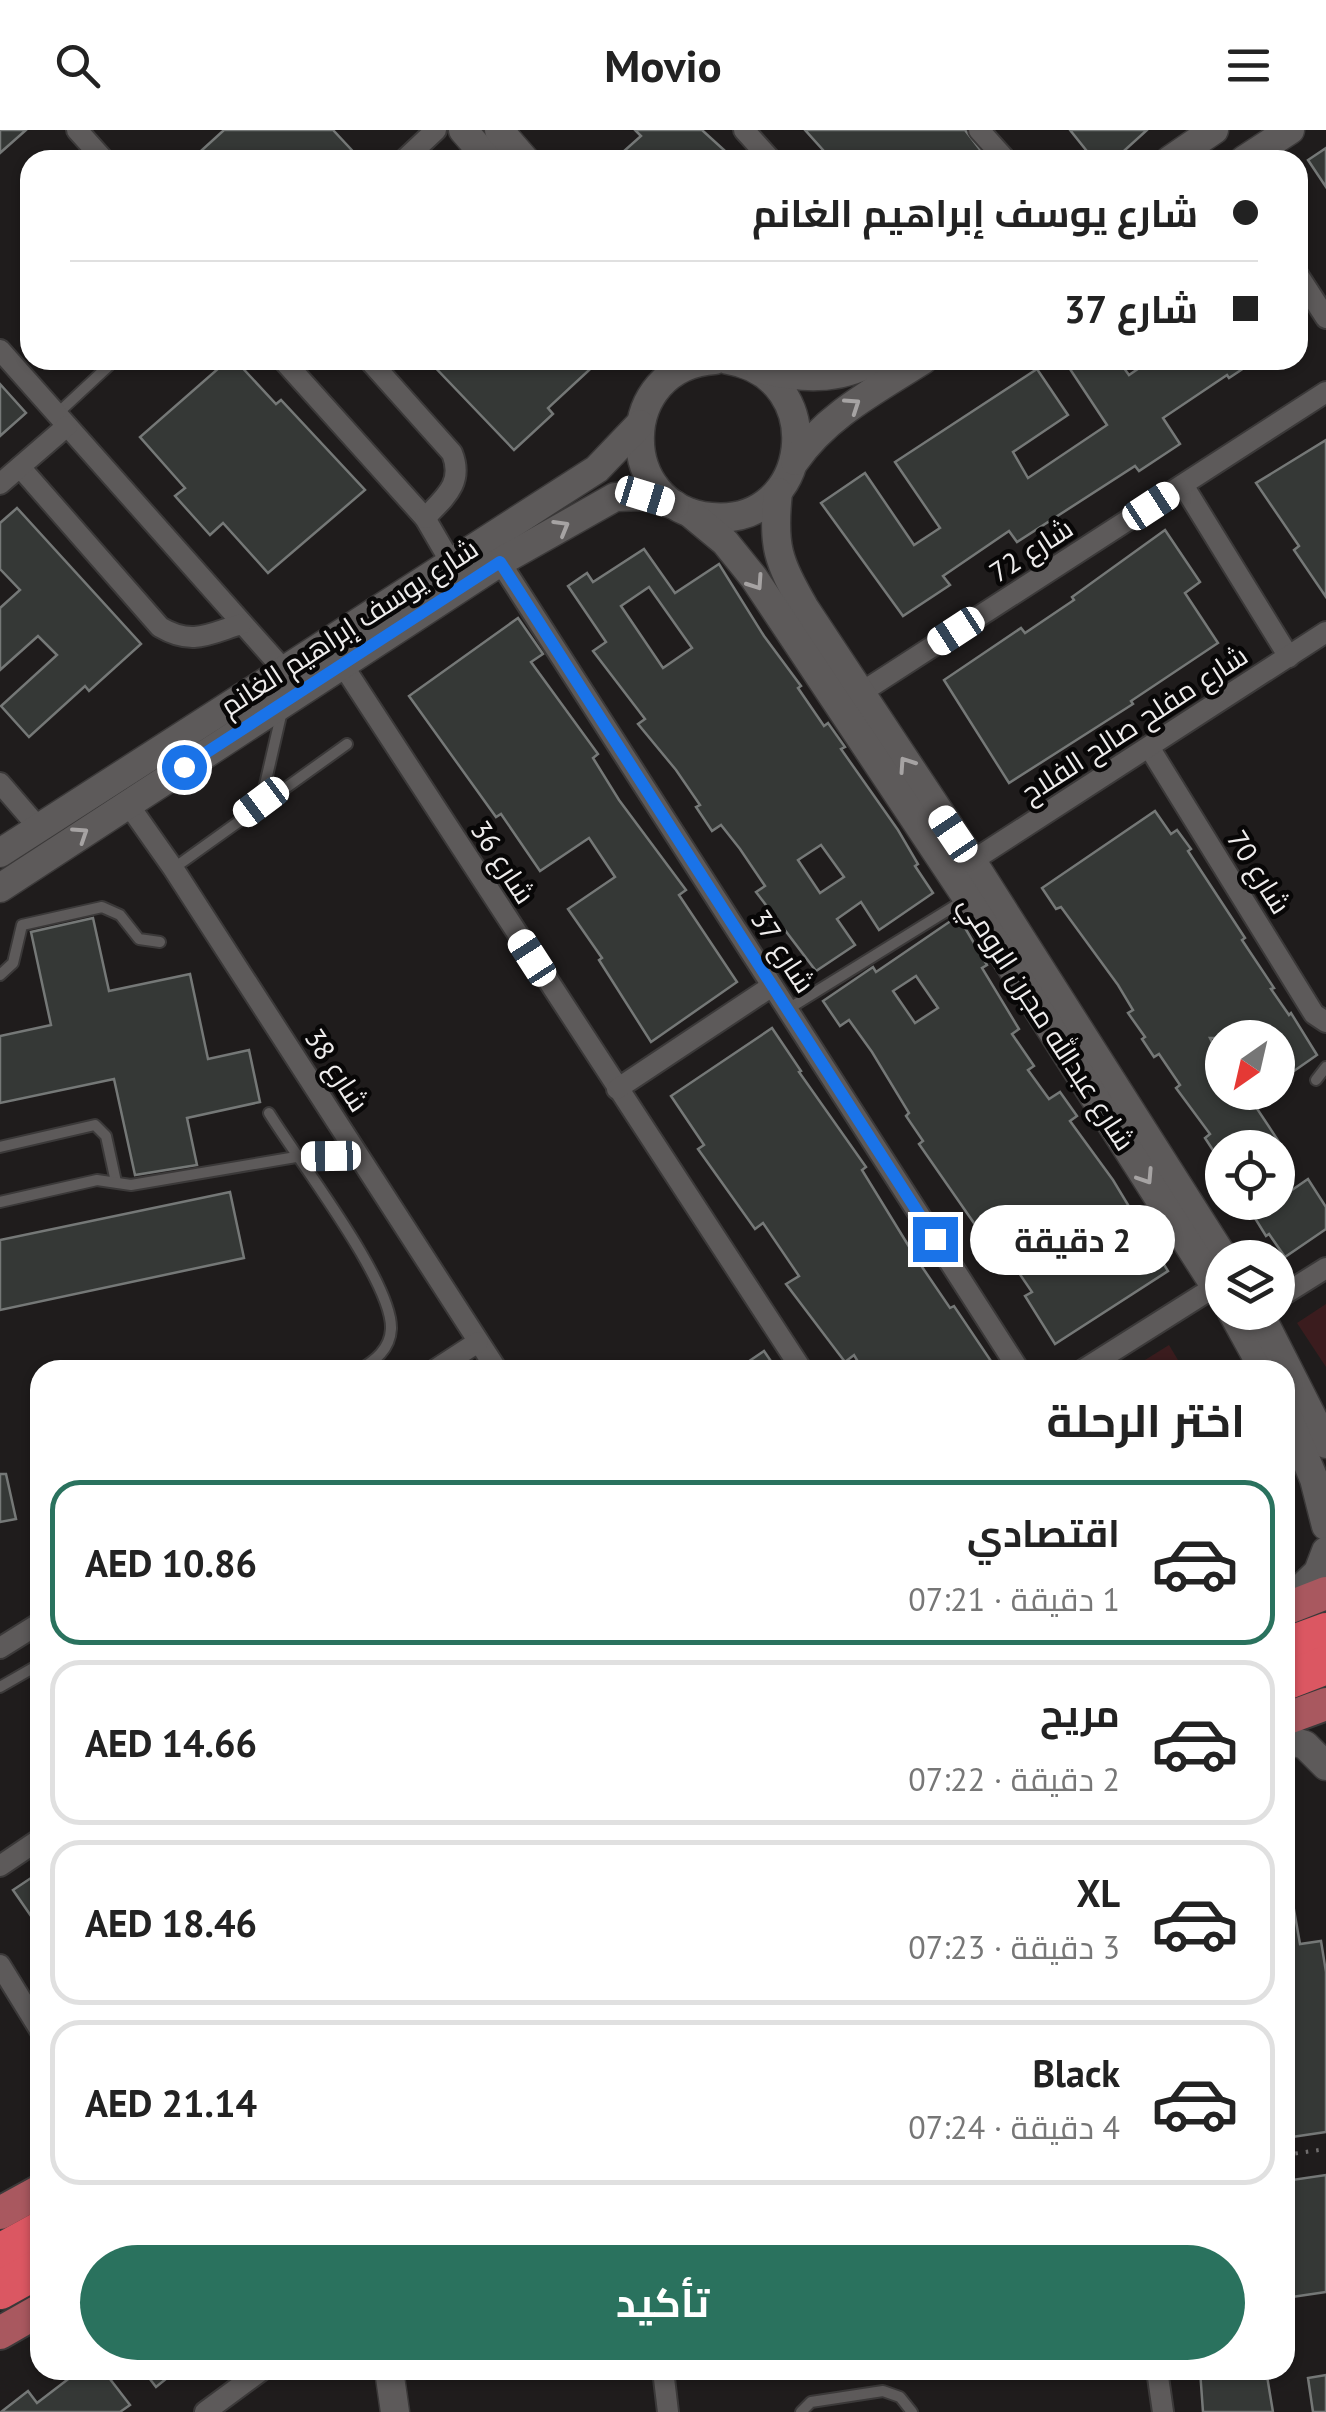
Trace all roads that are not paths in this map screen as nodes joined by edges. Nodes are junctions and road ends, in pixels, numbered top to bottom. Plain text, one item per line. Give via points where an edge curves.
1 (78, 130) edge
2 (436, 130) edge
3 (463, 130) edge
4 (498, 130) edge
5 (744, 130) edge
6 (979, 130) edge
7 (1214, 130) edge
8 (1290, 130) edge
9 (95, 150) edge
10 (415, 150) edge
11 (480, 150) edge
12 (516, 150) edge
13 (762, 150) edge
14 (997, 150) edge
15 (1185, 150) edge
16 (1259, 150) edge
17 (1308, 290) edge
18 (1326, 318) edge
19 (0, 350) edge
20 (106, 370) edge
21 (292, 370) edge
22 (379, 370) edge
23 (645, 370) edge
24 (677, 370) edge
25 (751, 370) edge
26 (767, 370) edge
27 (849, 370) edge
28 (908, 370) edge
29 (1326, 392) edge
30 (644, 412) junction
31 (62, 420) junction
32 (794, 463) junction
33 (20, 467) junction
34 (0, 484) edge
35 (1183, 484) junction
36 (778, 492) junction
37 (682, 509) junction
38 (425, 518) junction
39 (450, 561) junction
40 (500, 562) junction
41 (241, 624) junction
42 (1326, 632) edge
43 (1289, 656) junction
44 (342, 664) junction
45 (284, 670) junction
46 (859, 694) junction
47 (284, 702) junction
48 (347, 744) dead end
49 (1149, 747) junction
50 (0, 783) edge
51 (261, 802) junction
52 (128, 804) junction
53 (38, 827) junction
54 (0, 853) edge
55 (972, 861) junction
56 (173, 868) junction
57 (0, 888) edge
58 (967, 898) junction
59 (160, 942) dead end
60 (0, 975) edge
61 (772, 986) junction
62 (788, 1010) junction
63 (1326, 1022) edge
64 (1326, 1067) edge
65 (1316, 1080) dead end
66 (617, 1089) junction
67 (270, 1113) dead end
68 (354, 1146) junction
69 (0, 1147) edge
70 (296, 1157) junction
71 (116, 1182) junction
72 (0, 1202) edge
73 (1213, 1240) edge
74 (1326, 1268) edge
75 (1205, 1269) edge
76 (1295, 1287) edge
77 (1205, 1299) edge
78 (1242, 1330) edge
79 (1268, 1330) edge
80 (478, 1342) junction
81 (375, 1360) edge
82 (450, 1360) edge
83 (490, 1360) edge
84 (795, 1360) edge
85 (1013, 1360) edge
86 (1100, 1360) edge
87 (1258, 1360) edge
88 (1283, 1360) edge
89 (1295, 1383) edge
90 (1295, 1434) edge
91 (1326, 1444) edge
92 (1326, 1526) edge
93 (1326, 1552) edge
94 (1326, 1593) edge
95 (1295, 1596) edge
96 (1295, 1603) edge
97 (30, 1629) edge
98 (1326, 1632) edge
99 (1295, 1643) edge
100 (0, 1648) edge
101 (1326, 1665) edge
102 (30, 1670) edge
103 (1295, 1677) edge
104 (0, 1687) edge
105 (1326, 1704) edge
106 (1295, 1715) edge
107 (1295, 1742) edge
108 (1326, 1766) edge
109 (30, 1846) edge
110 (0, 1866) edge
111 (0, 1965) edge
112 (30, 2014) edge
113 (30, 2196) edge
114 (0, 2213) edge
115 (30, 2237) edge
116 (0, 2253) edge
117 (30, 2274) edge
118 (0, 2290) edge
119 (30, 2316) edge
120 (0, 2334) edge
121 (248, 2380) edge
122 (390, 2380) edge
123 (664, 2380) edge
124 (1158, 2380) edge
125 (205, 2412) edge
126 (395, 2412) edge
127 (668, 2412) edge
128 (801, 2412) edge
129 (912, 2412) edge
130 (1163, 2412) edge

1 - 9 street
2 - 10 street
3 - 11 main road
4 - 12 main road
5 - 13 street
6 - 14 street
7 - 15 main road
8 - 16 main road
17 - 18 street
19 - 31 street
20 - 31 lane
21 - 38 street
22 - 38 street via 457,464 454,488
23 - 30 main road
24 - 30 main road
25 - 32 main road via 772,380 790,408 798,440
26 - 27 main road via 799,378
32 -> 28 main road via 829,422
29 - 35 street, شارع 72
30 - 37 main road via 639,448 646,470
30 - 39 main road, شارع يوسف إبراهيم الغانم via 598,468
31 - 33 street
31 - 41 street
32 - 36 main road
33 - 34 street
33 - 41 street via 160,628 193,639
35 - 43 street
35 - 46 street, شارع 72
36 - 37 main road via 737,516 713,518
36 - 46 main road, شارع عبدالله مجرن الرومي via 780,564
40 -> 37 main road, شارع يوسف إبراهيم الغانم via 614,498 645,496
37 -> 58 main road, شارع عبدالله مجرن الرومي via 743,563
38 - 39 street
39 - 45 main road, شارع يوسف إبراهيم الغانم
40 - 44 main road, شارع يوسف إبراهيم الغانم
40 - 61 street, شارع 37
41 - 45 street
42 - 43 street, شارع مفلح صالح الفلاح
43 - 49 street, شارع مفلح صالح الفلاح
44 - 47 main road, شارع يوسف إبراهيم الغانم
44 - 66 street, شارع 36
45 - 53 main road, شارع يوسف إبراهيم الغانم
55 -> 46 main road, شارع عبدالله مجرن الرومي
47 - 51 lane
47 - 52 main road, شارع يوسف إبراهيم الغانم
48 - 51 lane
49 - 55 street, شارع مفلح صالح الفلاح
49 - 63 street, شارع 70 via 1314,1014
50 - 53 street
51 - 56 lane
52 - 56 street, شارع 38
57 -> 52 main road, شارع يوسف إبراهيم الغانم
53 - 54 main road, شارع يوسف إبراهيم الغانم
55 - 73 main road, شارع عبدالله مجرن الرومي
56 - 68 street, شارع 38
58 - 62 lane
58 -> 75 main road, شارع عبدالله مجرن الرومي
59 - 60 lane via 139,939 115,911 96,907 22,925 13,963
61 - 62 street, شارع 37
61 - 66 street
62 - 85 street, شارع 37
64 - 65 lane
66 - 84 street, شارع 36
67 - 70 lane
68 - 70 lane via 331,1156
68 - 80 street, شارع 38
69 - 71 lane via 95,1125 106,1136
70 - 71 lane via 131,1185
70 - 81 lane via 366,1259 389,1308 387,1347
71 - 72 lane via 96,1180
74 - 76 street
77 - 86 street
78 - 87 main road
79 - 88 main road
80 - 82 street
80 - 83 street, شارع 38
89 - 91 main road
90 - 92 main road
93 - 95 main road via 1318,1572
94 - 96 main road
97 - 100 street
98 - 99 highway
101 - 103 highway
102 - 104 lane
105 - 106 main road
107 - 108 main road
109 - 110 street
111 - 112 street
113 - 114 main road
115 - 116 highway
117 - 118 highway
119 - 120 main road
121 - 125 street
122 - 126 main road
123 - 127 street
124 - 130 street
128 - 129 lane via 811,2402 883,2391 900,2397

